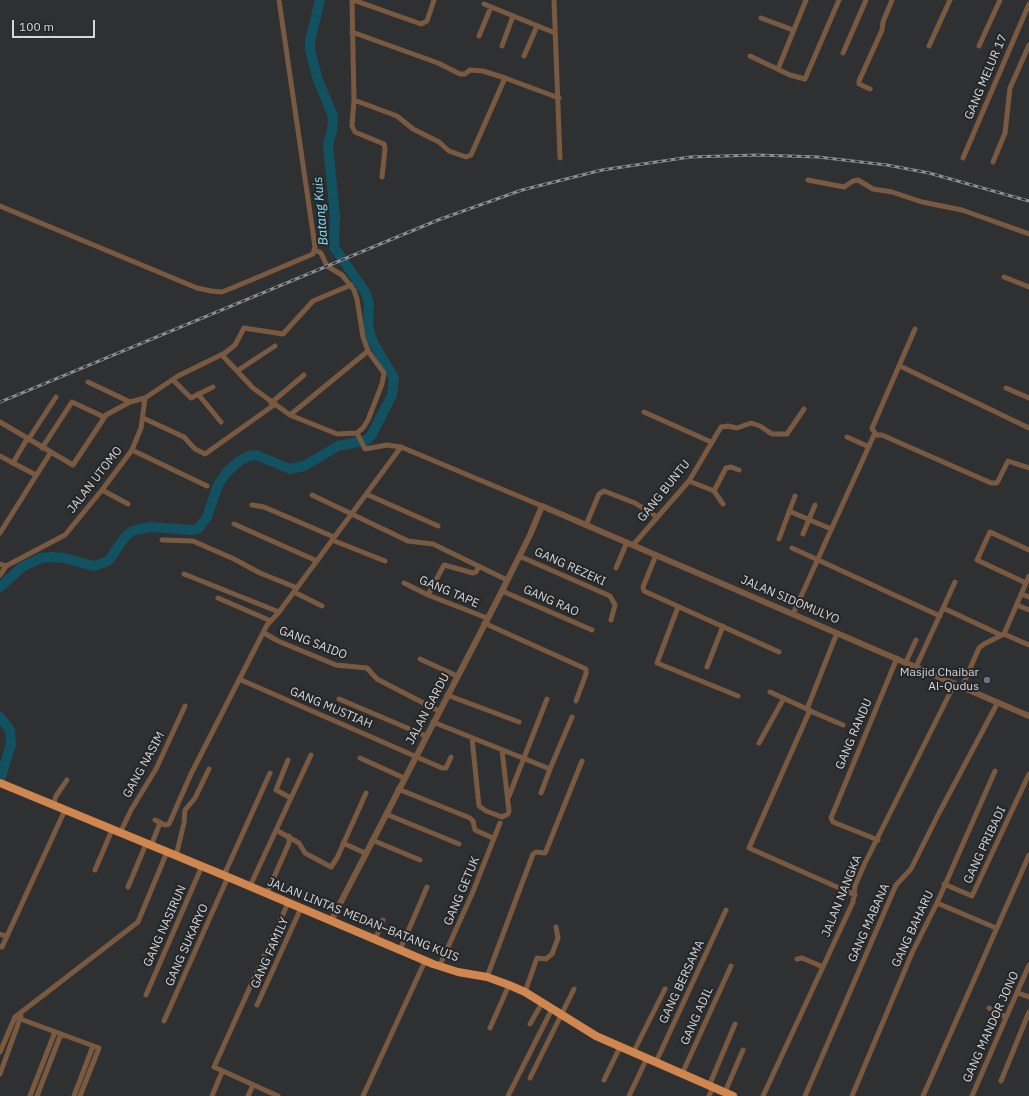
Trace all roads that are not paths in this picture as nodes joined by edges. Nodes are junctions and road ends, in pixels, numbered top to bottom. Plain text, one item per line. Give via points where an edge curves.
1 (279, 0) edge
2 (352, 0) edge
3 (434, 0) edge
4 (554, 0) edge
5 (806, 0) edge
6 (839, 0) edge
7 (866, 0) edge
8 (892, 0) edge
9 (950, 0) edge
10 (1000, 0) edge
11 (484, 4) dead end
12 (1029, 4) edge
13 (491, 7) junction
14 (513, 16) junction
15 (761, 18) dead end
16 (537, 26) junction
17 (793, 30) junction
18 (352, 32) junction
19 (555, 33) junction
20 (479, 36) dead end
21 (1029, 45) edge
22 (502, 46) dead end
23 (929, 46) dead end
24 (979, 46) dead end
25 (843, 53) dead end
26 (524, 56) dead end
27 (750, 56) dead end
28 (778, 69) junction
29 (505, 78) junction
30 (870, 89) dead end
31 (558, 98) junction
32 (354, 100) junction
33 (560, 158) dead end
34 (963, 158) dead end
35 (992, 162) dead end
36 (382, 177) dead end
37 (808, 180) dead end
38 (0, 206) edge
39 (1029, 234) edge
40 (315, 250) junction
41 (1004, 277) dead end
42 (351, 285) junction
43 (1029, 287) edge
44 (915, 329) dead end
45 (275, 346) dead end
46 (368, 350) junction
47 (222, 355) junction
48 (900, 366) junction
49 (237, 371) junction
50 (304, 375) dead end
51 (173, 380) junction
52 (88, 382) dead end
53 (213, 387) dead end
54 (1006, 388) dead end
55 (198, 394) junction
56 (56, 397) dead end
57 (145, 398) junction
58 (1029, 398) edge
59 (130, 402) junction
60 (273, 404) junction
61 (804, 409) dead end
62 (644, 412) dead end
63 (290, 414) junction
64 (104, 417) junction
65 (143, 418) junction
66 (0, 422) edge
67 (222, 422) dead end
68 (1029, 428) edge
69 (876, 434) junction
70 (358, 436) junction
71 (848, 437) dead end
72 (27, 440) junction
73 (711, 442) junction
74 (867, 446) junction
75 (401, 447) junction
76 (42, 448) junction
77 (132, 450) junction
78 (51, 452) junction
79 (0, 456) edge
80 (13, 463) junction
81 (1029, 468) edge
82 (739, 470) dead end
83 (36, 475) junction
84 (689, 481) junction
85 (207, 486) dead end
86 (102, 490) junction
87 (714, 491) junction
88 (366, 494) junction
89 (312, 495) dead end
90 (795, 496) dead end
91 (128, 504) dead end
92 (723, 504) dead end
93 (252, 505) dead end
94 (815, 505) dead end
95 (542, 506) junction
96 (789, 511) junction
97 (350, 514) junction
98 (657, 517) junction
99 (809, 520) junction
100 (234, 524) dead end
101 (586, 525) junction
102 (438, 526) dead end
103 (831, 529) junction
104 (0, 533) edge
105 (803, 534) dead end
106 (333, 538) junction
107 (779, 539) dead end
108 (162, 540) dead end
109 (630, 543) junction
110 (792, 548) dead end
111 (1029, 550) edge
112 (656, 555) junction
113 (519, 556) junction
114 (819, 560) junction
115 (317, 561) junction
116 (384, 561) dead end
117 (0, 564) edge
118 (6, 566) junction
119 (479, 566) junction
120 (616, 568) dead end
121 (184, 574) dead end
122 (0, 575) edge
123 (1029, 576) edge
124 (507, 580) junction
125 (955, 582) dead end
126 (404, 583) dead end
127 (1026, 583) junction
128 (295, 590) junction
129 (502, 591) junction
130 (1021, 594) junction
131 (428, 595) junction
132 (1029, 597) edge
133 (218, 598) dead end
134 (1017, 605) junction
135 (322, 606) dead end
136 (678, 607) junction
137 (943, 608) junction
138 (1029, 610) edge
139 (279, 612) junction
140 (793, 614) junction
141 (940, 616) junction
142 (611, 620) dead end
143 (485, 621) junction
144 (271, 622) junction
145 (723, 626) junction
146 (592, 630) dead end
147 (264, 633) junction
148 (838, 633) junction
149 (1002, 634) junction
150 (916, 640) dead end
151 (1029, 645) edge
152 (779, 652) dead end
153 (897, 658) junction
154 (420, 659) dead end
155 (906, 662) junction
156 (707, 667) dead end
157 (916, 667) junction
158 (457, 676) junction
159 (239, 679) junction
160 (955, 684) junction
161 (962, 687) junction
162 (770, 692) dead end
163 (447, 695) junction
164 (738, 696) dead end
165 (339, 698) dead end
166 (784, 698) junction
167 (547, 699) dead end
168 (576, 701) dead end
169 (998, 702) junction
170 (185, 706) dead end
171 (808, 710) junction
172 (439, 711) junction
173 (1029, 716) edge
174 (572, 717) dead end
175 (433, 722) junction
176 (519, 722) dead end
177 (843, 725) dead end
178 (426, 736) junction
179 (472, 738) junction
180 (759, 742) dead end
181 (502, 750) junction
182 (311, 755) dead end
183 (415, 756) junction
184 (451, 757) dead end
185 (360, 758) dead end
186 (525, 758) junction
187 (288, 760) dead end
188 (582, 761) dead end
189 (550, 769) junction
190 (209, 770) dead end
191 (995, 771) dead end
192 (270, 773) dead end
193 (1029, 774) edge
194 (404, 778) junction
195 (67, 780) dead end
196 (2, 784) edge
197 (398, 789) junction
198 (366, 793) dead end
199 (541, 793) dead end
200 (508, 797) junction
201 (291, 798) junction
202 (53, 805) junction
203 (65, 810) junction
204 (386, 814) junction
205 (500, 823) dead end
206 (276, 830) junction
207 (116, 831) junction
208 (289, 836) junction
209 (493, 838) junction
210 (372, 840) junction
211 (878, 840) junction
212 (343, 843) junction
213 (459, 844) dead end
214 (148, 845) junction
215 (167, 852) junction
216 (366, 853) junction
217 (1029, 855) edge
218 (176, 856) junction
219 (420, 860) dead end
220 (202, 866) junction
221 (95, 870) dead end
222 (226, 876) junction
223 (944, 884) junction
224 (250, 886) junction
225 (128, 887) dead end
226 (427, 887) dead end
227 (267, 893) junction
228 (854, 895) junction
229 (288, 903) junction
230 (937, 903) junction
231 (301, 908) junction
232 (726, 910) dead end
233 (383, 920) dead end
234 (331, 921) junction
235 (556, 927) dead end
236 (996, 928) junction
237 (0, 934) edge
238 (6, 936) junction
239 (376, 940) junction
240 (2, 946) dead end
241 (400, 950) junction
242 (797, 959) dead end
243 (425, 961) junction
244 (1029, 965) edge
245 (731, 966) dead end
246 (439, 967) junction
247 (823, 967) junction
248 (487, 977) junction
249 (509, 985) junction
250 (574, 989) dead end
251 (665, 990) dead end
252 (525, 992) junction
253 (1018, 993) junction
254 (146, 995) dead end
255 (1029, 997) edge
256 (542, 1003) junction
257 (257, 1006) dead end
258 (989, 1008) dead end
259 (552, 1009) junction
260 (1029, 1012) edge
261 (21, 1016) junction
262 (562, 1016) junction
263 (1006, 1016) junction
264 (164, 1021) dead end
265 (530, 1024) dead end
266 (735, 1024) dead end
267 (490, 1028) dead end
268 (55, 1032) junction
269 (61, 1034) junction
270 (620, 1048) junction
271 (742, 1050) dead end
272 (0, 1052) edge
273 (632, 1053) junction
274 (647, 1058) junction
275 (2, 1061) edge
276 (656, 1062) junction
277 (222, 1072) junction
278 (0, 1074) edge
279 (38, 1074) junction
280 (682, 1074) junction
281 (44, 1076) junction
282 (530, 1078) dead end
283 (604, 1080) dead end
284 (1001, 1080) dead end
285 (253, 1086) junction
286 (711, 1086) junction
287 (80, 1088) junction
288 (730, 1095) edge
289 (30, 1096) edge
290 (37, 1096) edge
291 (74, 1096) edge
292 (80, 1096) edge
293 (212, 1096) edge
294 (248, 1096) edge
295 (278, 1096) edge
296 (363, 1096) edge
297 (508, 1096) edge
298 (629, 1096) edge
299 (709, 1096) edge
300 (763, 1096) edge
301 (805, 1096) edge
302 (852, 1096) edge
303 (922, 1096) edge
304 (972, 1096) edge

1 - 40 street
2 - 3 street via 421,24 426,21
2 - 18 street
4 - 19 street
5 - 17 street
6 - 28 street via 805,79
7 - 25 street
8 - 30 street via 882,22 882,30 859,81 859,84
9 - 23 street
10 - 24 street
11 - 13 street
12 - 34 street, GANG MELUR 17
13 - 14 street
13 - 20 street
14 - 16 street
14 - 22 street
15 - 17 street
16 - 19 street
16 - 26 street
17 - 28 street
18 - 29 street via 438,63 460,74 470,70 483,70
18 - 32 street
19 - 31 street
21 - 35 street via 1010,88 1005,133
27 - 28 street
29 - 31 street
29 - 32 street via 468,157 449,151 397,116
31 - 33 street
32 - 36 street via 353,130 385,146
37 - 39 street via 844,187 858,180 873,189 962,210
38 - 40 street via 197,288 211,291 222,292 304,259
40 - 42 street via 321,253 331,269 336,270
41 - 43 street
42 - 46 street via 357,299 360,327
42 - 47 street via 313,301 283,334 244,328 235,345
44 - 48 street
45 - 49 street
46 - 63 street
46 - 70 street via 381,368 384,378 368,420
47 - 49 street
47 - 51 street
48 - 68 street
48 - 69 street via 873,426
49 - 60 street
50 - 60 street
51 - 55 street via 190,398
51 - 57 street
52 - 59 street
53 - 55 street
54 - 58 street
55 - 67 street
56 - 72 street
57 - 59 street
57 - 65 street, JALAN UTOMO
59 - 64 street
60 - 63 street
60 - 65 street via 205,454 195,449 184,437
61 - 73 street, GANG BUNTU via 787,434 772,434 751,423 737,428 720,427
62 - 73 street
63 - 70 street via 337,434
64 - 76 street via 72,402
64 - 78 street via 73,466
65 - 77 street, JALAN UTOMO
66 - 72 street
69 - 74 street
69 - 81 street via 991,483 997,483 1008,460
70 - 75 street via 363,448 366,449 387,445
71 - 74 street
72 - 76 street
72 - 80 street
73 - 84 street, GANG BUNTU
74 - 103 street
75 - 88 street
75 - 95 street
76 - 78 street
77 - 85 street
77 - 86 street, JALAN UTOMO
78 - 83 street
79 - 80 street
80 - 83 street
82 - 87 street via 726,468
83 - 104 street
84 - 87 street
84 - 98 street, GANG BUNTU
86 - 91 street
86 - 118 street, JALAN UTOMO via 65,535
87 - 92 street
88 - 97 street
88 - 102 street
89 - 97 street
90 - 96 street
93 - 106 street via 264,507
94 - 99 street
95 - 101 street, JALAN SIDOMULYO
95 - 113 street, JALAN GARDU
96 - 99 street
96 - 107 street
97 - 106 street
97 - 119 street via 408,541 433,544
98 - 101 street via 620,496 602,491
98 - 109 street, GANG BUNTU
99 - 103 street
99 - 105 street
100 - 115 street
101 - 109 street, JALAN SIDOMULYO
103 - 114 street
106 - 115 street
106 - 116 street
108 - 128 street via 197,542
109 - 112 street, JALAN SIDOMULYO
109 - 120 street, GANG BUNTU
110 - 114 street
111 - 127 street via 990,532 977,560
112 - 136 street via 643,590
112 - 140 street, JALAN SIDOMULYO
113 - 124 street, JALAN GARDU
113 - 142 street, GANG REZEKI via 610,596 615,605
114 - 140 street
114 - 141 street
115 - 128 street
117 - 118 street
118 - 122 street
119 - 124 street
119 - 131 street via 473,573 444,565
121 - 139 street
123 - 127 street
124 - 129 street, JALAN GARDU
125 - 137 street
126 - 131 street, GANG TAPE
127 - 130 street
128 - 135 street
128 - 139 street
129 - 143 street, JALAN GARDU
129 - 146 street, GANG RAO
130 - 132 street
130 - 134 street
131 - 143 street, GANG TAPE
133 - 144 street
134 - 138 street
134 - 149 street
136 - 145 street
136 - 164 street via 657,663
137 - 141 street
137 - 149 street
139 - 144 street
140 - 148 street, JALAN SIDOMULYO
141 - 157 street
143 - 158 street, JALAN GARDU
143 - 168 street, GANG TAPE via 586,669
144 - 147 street
145 - 152 street
145 - 156 street
147 - 159 street
147 - 172 street, GANG SAIDO via 336,665 367,668 377,679
148 - 153 street, JALAN SIDOMULYO
148 - 171 street
149 - 151 street
149 - 161 street via 980,648
150 - 155 street
153 - 155 street, JALAN SIDOMULYO
153 - 211 street, GANG RANDU via 831,818 833,822
154 - 158 street
155 - 157 street, JALAN SIDOMULYO
157 - 160 street, JALAN SIDOMULYO
158 - 163 street, JALAN GARDU
159 - 183 street, GANG MUSTIAH
159 - 214 street via 191,774 170,823 165,825 158,822
160 - 161 street, JALAN SIDOMULYO
160 - 211 street, JALAN NANGKA
161 - 169 street, JALAN SIDOMULYO
162 - 166 street
163 - 172 street, JALAN GARDU
163 - 176 street
165 - 178 street
166 - 171 street
166 - 180 street
167 - 186 street
169 - 173 street, JALAN SIDOMULYO
169 - 301 street, GANG MABANA via 911,869 896,886
170 - 207 street, GANG NASIM via 156,769
171 - 177 street
171 - 228 street via 749,848
172 - 175 street, JALAN GARDU
174 - 189 street
175 - 178 street, JALAN GARDU
175 - 179 street
178 - 183 street, JALAN GARDU
179 - 181 street
179 - 200 street via 479,806 496,815 506,816 509,812
181 - 186 street
181 - 200 street
182 - 201 street
183 - 184 street, GANG MUSTIAH via 445,768
183 - 194 street, JALAN GARDU
185 - 194 street
186 - 189 street
186 - 200 street
187 - 201 street via 276,790
188 - 248 street via 545,853 533,854
189 - 199 street
190 - 218 street via 195,798 185,810
191 - 223 street, GANG BAHARU
192 - 222 street, GANG SUKARYO
193 - 223 street, GANG PRIBADI via 973,895 971,897
194 - 197 street, JALAN GARDU
195 - 202 street
196 - 202 highway, JALAN LINTAS MEDAN–BATANG KUIS
197 - 204 street, JALAN GARDU
197 - 209 street via 470,818 475,830
198 - 212 street
201 - 206 street
202 - 203 highway, JALAN LINTAS MEDAN–BATANG KUIS
203 - 207 highway, JALAN LINTAS MEDAN–BATANG KUIS
203 - 238 street
204 - 210 street, JALAN GARDU
204 - 213 street
205 - 209 street, GANG GETUK
206 - 208 street
206 - 224 street
207 - 214 highway, JALAN LINTAS MEDAN–BATANG KUIS
207 - 221 street, GANG NASIM
208 - 212 street via 301,845 305,853 330,867
208 - 227 street
209 - 246 street, GANG GETUK via 470,900
210 - 216 street, JALAN GARDU
210 - 219 street
211 - 228 street, JALAN NANGKA via 857,881
212 - 216 street
214 - 215 highway, JALAN LINTAS MEDAN–BATANG KUIS
214 - 225 street
215 - 218 highway, JALAN LINTAS MEDAN–BATANG KUIS
215 - 261 street via 136,925
216 - 234 street, JALAN GARDU
217 - 236 street
218 - 220 highway, JALAN LINTAS MEDAN–BATANG KUIS
220 - 222 highway, JALAN LINTAS MEDAN–BATANG KUIS
220 - 254 street, GANG NASIRUN
222 - 224 highway, JALAN LINTAS MEDAN–BATANG KUIS
222 - 264 street, GANG SUKARYO
223 - 230 street, GANG BAHARU
224 - 227 highway, JALAN LINTAS MEDAN–BATANG KUIS
226 - 241 street
227 - 229 highway, JALAN LINTAS MEDAN–BATANG KUIS
228 - 247 street, JALAN NANGKA
229 - 231 highway, JALAN LINTAS MEDAN–BATANG KUIS
229 - 277 street via 214,1066
230 - 236 street
230 - 302 street, GANG BAHARU via 908,960
231 - 234 highway, JALAN LINTAS MEDAN–BATANG KUIS
231 - 257 street, GANG FAMILY
232 - 276 street, GANG BERSAMA
233 - 239 street
234 - 239 highway, JALAN LINTAS MEDAN–BATANG KUIS
235 - 252 street via 558,938 552,954 546,959 537,958
236 - 303 street
237 - 238 street
238 - 240 street
239 - 241 highway, JALAN LINTAS MEDAN–BATANG KUIS
241 - 243 highway, JALAN LINTAS MEDAN–BATANG KUIS
242 - 247 street via 802,958
243 - 246 highway, JALAN LINTAS MEDAN–BATANG KUIS
243 - 296 street
244 - 253 street, GANG MANDOR JONO
245 - 280 street, GANG ADIL
246 - 248 highway, JALAN LINTAS MEDAN–BATANG KUIS
247 - 300 street, JALAN NANGKA
248 - 249 highway, JALAN LINTAS MEDAN–BATANG KUIS
249 - 252 highway, JALAN LINTAS MEDAN–BATANG KUIS
249 - 267 street
250 - 262 street
251 - 273 street
252 - 256 highway, JALAN LINTAS MEDAN–BATANG KUIS
253 - 255 street
253 - 263 street, GANG MANDOR JONO
256 - 259 highway, JALAN LINTAS MEDAN–BATANG KUIS
256 - 265 street
258 - 263 street
259 - 262 highway, JALAN LINTAS MEDAN–BATANG KUIS
259 - 297 street
260 - 284 street
261 - 268 street
261 - 272 street via 15,1016
261 - 275 street
262 - 270 highway, JALAN LINTAS MEDAN–BATANG KUIS
262 - 282 street
263 - 304 street, GANG MANDOR JONO
266 - 286 street
268 - 269 street
268 - 279 street
269 - 281 street
269 - 287 street via 93,1046
270 - 273 highway, JALAN LINTAS MEDAN–BATANG KUIS
270 - 283 street
271 - 288 street
273 - 274 highway, JALAN LINTAS MEDAN–BATANG KUIS
274 - 276 highway, JALAN LINTAS MEDAN–BATANG KUIS
274 - 298 street
275 - 278 street
276 - 280 highway, JALAN LINTAS MEDAN–BATANG KUIS
277 - 285 street
277 - 293 street
279 - 281 street
279 - 289 street
280 - 286 highway, JALAN LINTAS MEDAN–BATANG KUIS
281 - 290 street
285 - 294 street
285 - 295 street
286 - 288 highway, JALAN LINTAS MEDAN–BATANG KUIS
286 - 299 street
287 - 291 street
287 - 292 street

